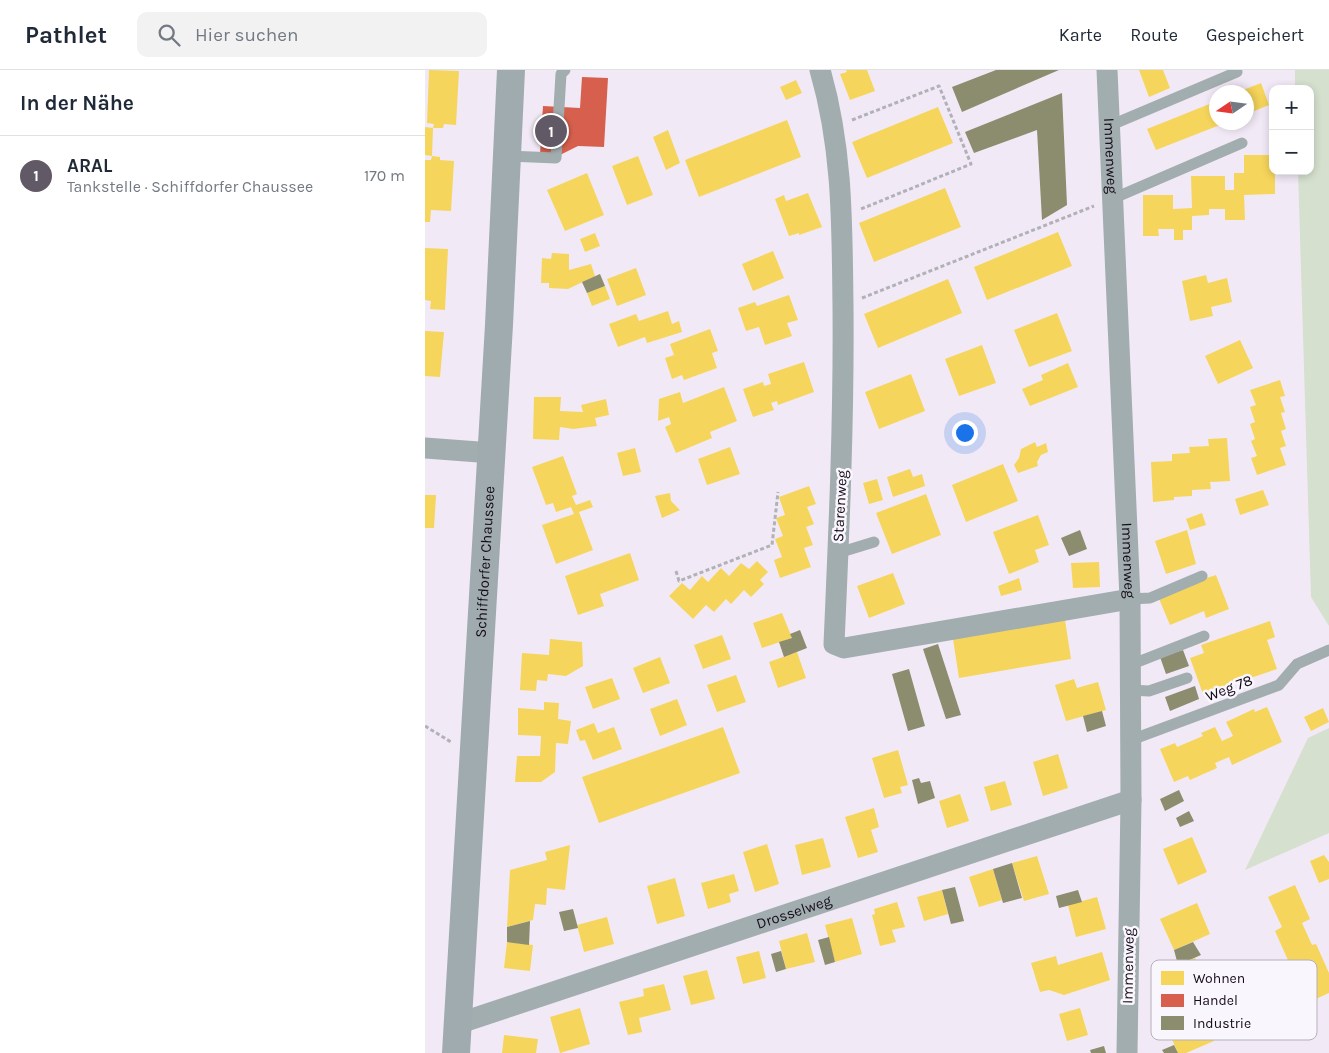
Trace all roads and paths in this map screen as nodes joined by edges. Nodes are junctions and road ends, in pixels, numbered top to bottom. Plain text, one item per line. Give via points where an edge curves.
1 (511, 70) edge
2 (565, 70) edge
3 (820, 70) edge
4 (1107, 70) edge
5 (1237, 72) dead end
6 (834, 126) junction
7 (1109, 126) junction
8 (1242, 143) dead end
9 (507, 156) junction
10 (1112, 199) junction
11 (842, 217) junction
12 (843, 306) junction
13 (425, 448) edge
14 (492, 453) junction
15 (777, 492) dead end
16 (874, 542) dead end
17 (838, 553) junction
18 (676, 571) dead end
19 (1202, 576) dead end
20 (1130, 599) junction
21 (1204, 636) dead end
22 (1329, 650) edge
23 (1130, 665) junction
24 (1187, 678) dead end
25 (1130, 690) junction
26 (1131, 740) junction
27 (1131, 800) junction
28 (457, 1024) junction
29 (456, 1053) edge
30 (1127, 1053) edge

1 - 9 main road, Schiffdorfer Chaussee
2 - 9 lane via 561,74 556,158
3 - 6 street, Starenweg
4 - 7 street, Immenweg
5 - 7 lane
6 - 11 street, Starenweg
6 - 11 path via 939,86 971,164
7 - 10 street, Immenweg
8 - 10 lane
9 - 14 main road, Schiffdorfer Chaussee
10 - 12 path
10 - 20 street, Immenweg
11 - 12 street, Starenweg
12 - 17 street, Starenweg via 843,444
13 - 14 street
14 - 28 main road, Schiffdorfer Chaussee
15 - 18 path via 772,545 679,582
16 - 17 lane
17 - 20 street, Starenweg via 834,644 844,648
19 - 20 lane via 1150,598
20 - 23 street, Immenweg
21 - 23 lane
22 - 26 lane, Weg 78 via 1297,664 1279,684
23 - 25 street, Immenweg
24 - 25 lane via 1149,691
25 - 26 street, Immenweg
26 - 27 street, Immenweg
27 - 28 street, Drosselweg
27 - 30 street, Immenweg
28 - 29 main road, Schiffdorfer Chaussee

